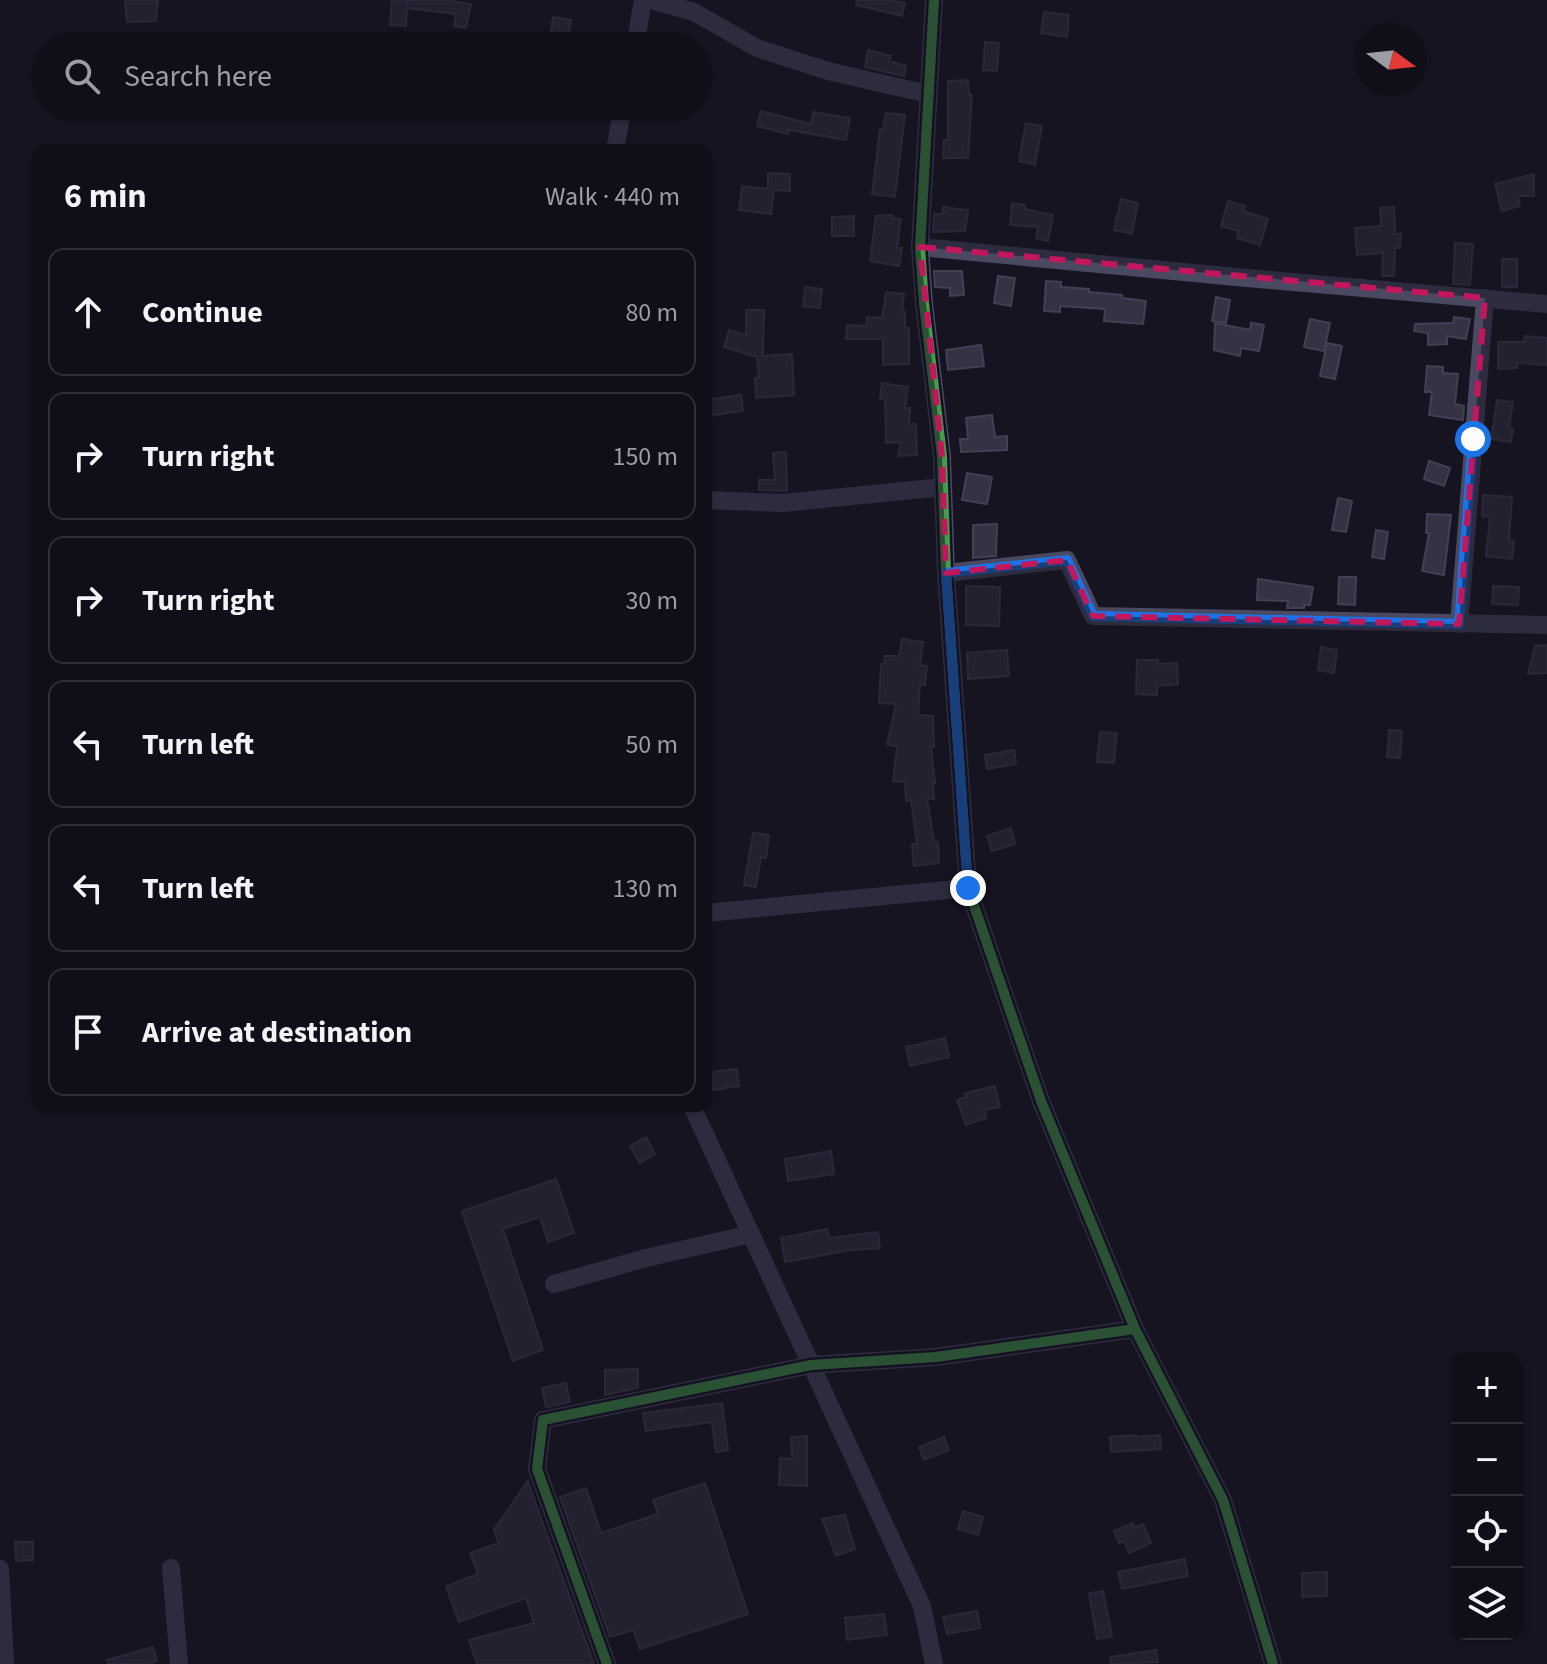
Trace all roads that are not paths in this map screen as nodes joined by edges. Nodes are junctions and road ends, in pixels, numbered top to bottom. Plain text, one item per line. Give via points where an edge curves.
1 (643, 0) edge
2 (651, 0) edge
3 (934, 0) edge
4 (637, 32) edge
5 (928, 94) junction
6 (620, 120) edge
7 (616, 144) edge
8 (920, 247) junction
9 (1485, 298) junction
10 (1547, 304) edge
11 (943, 487) junction
12 (712, 500) edge
13 (946, 573) junction
14 (1459, 624) junction
15 (1547, 625) edge
16 (968, 888) junction
17 (712, 912) edge
18 (695, 1112) edge
19 (751, 1234) junction
20 (554, 1284) dead end
21 (1135, 1329) junction
22 (811, 1365) junction
23 (171, 1568) dead end
24 (0, 1569) edge
25 (5, 1664) edge
26 (179, 1664) edge
27 (607, 1664) edge
28 (934, 1664) edge
29 (1273, 1664) edge

1 - 4 street
2 - 5 street via 694,12 757,48
3 - 5 street
5 - 8 street
6 - 7 street
8 - 9 street
8 - 11 street
9 - 10 street
9 - 14 street
11 - 12 street via 783,503
11 - 13 street
13 - 14 street via 1067,560 1093,616
13 - 16 street
14 - 15 street
16 - 17 street
16 - 21 street via 1041,1101
18 - 19 street
19 - 20 street
19 - 22 street
21 - 22 street via 936,1357
21 - 29 street via 1223,1500
22 - 27 street via 543,1420 537,1469
22 - 28 street via 922,1606
23 - 26 street
24 - 25 street

